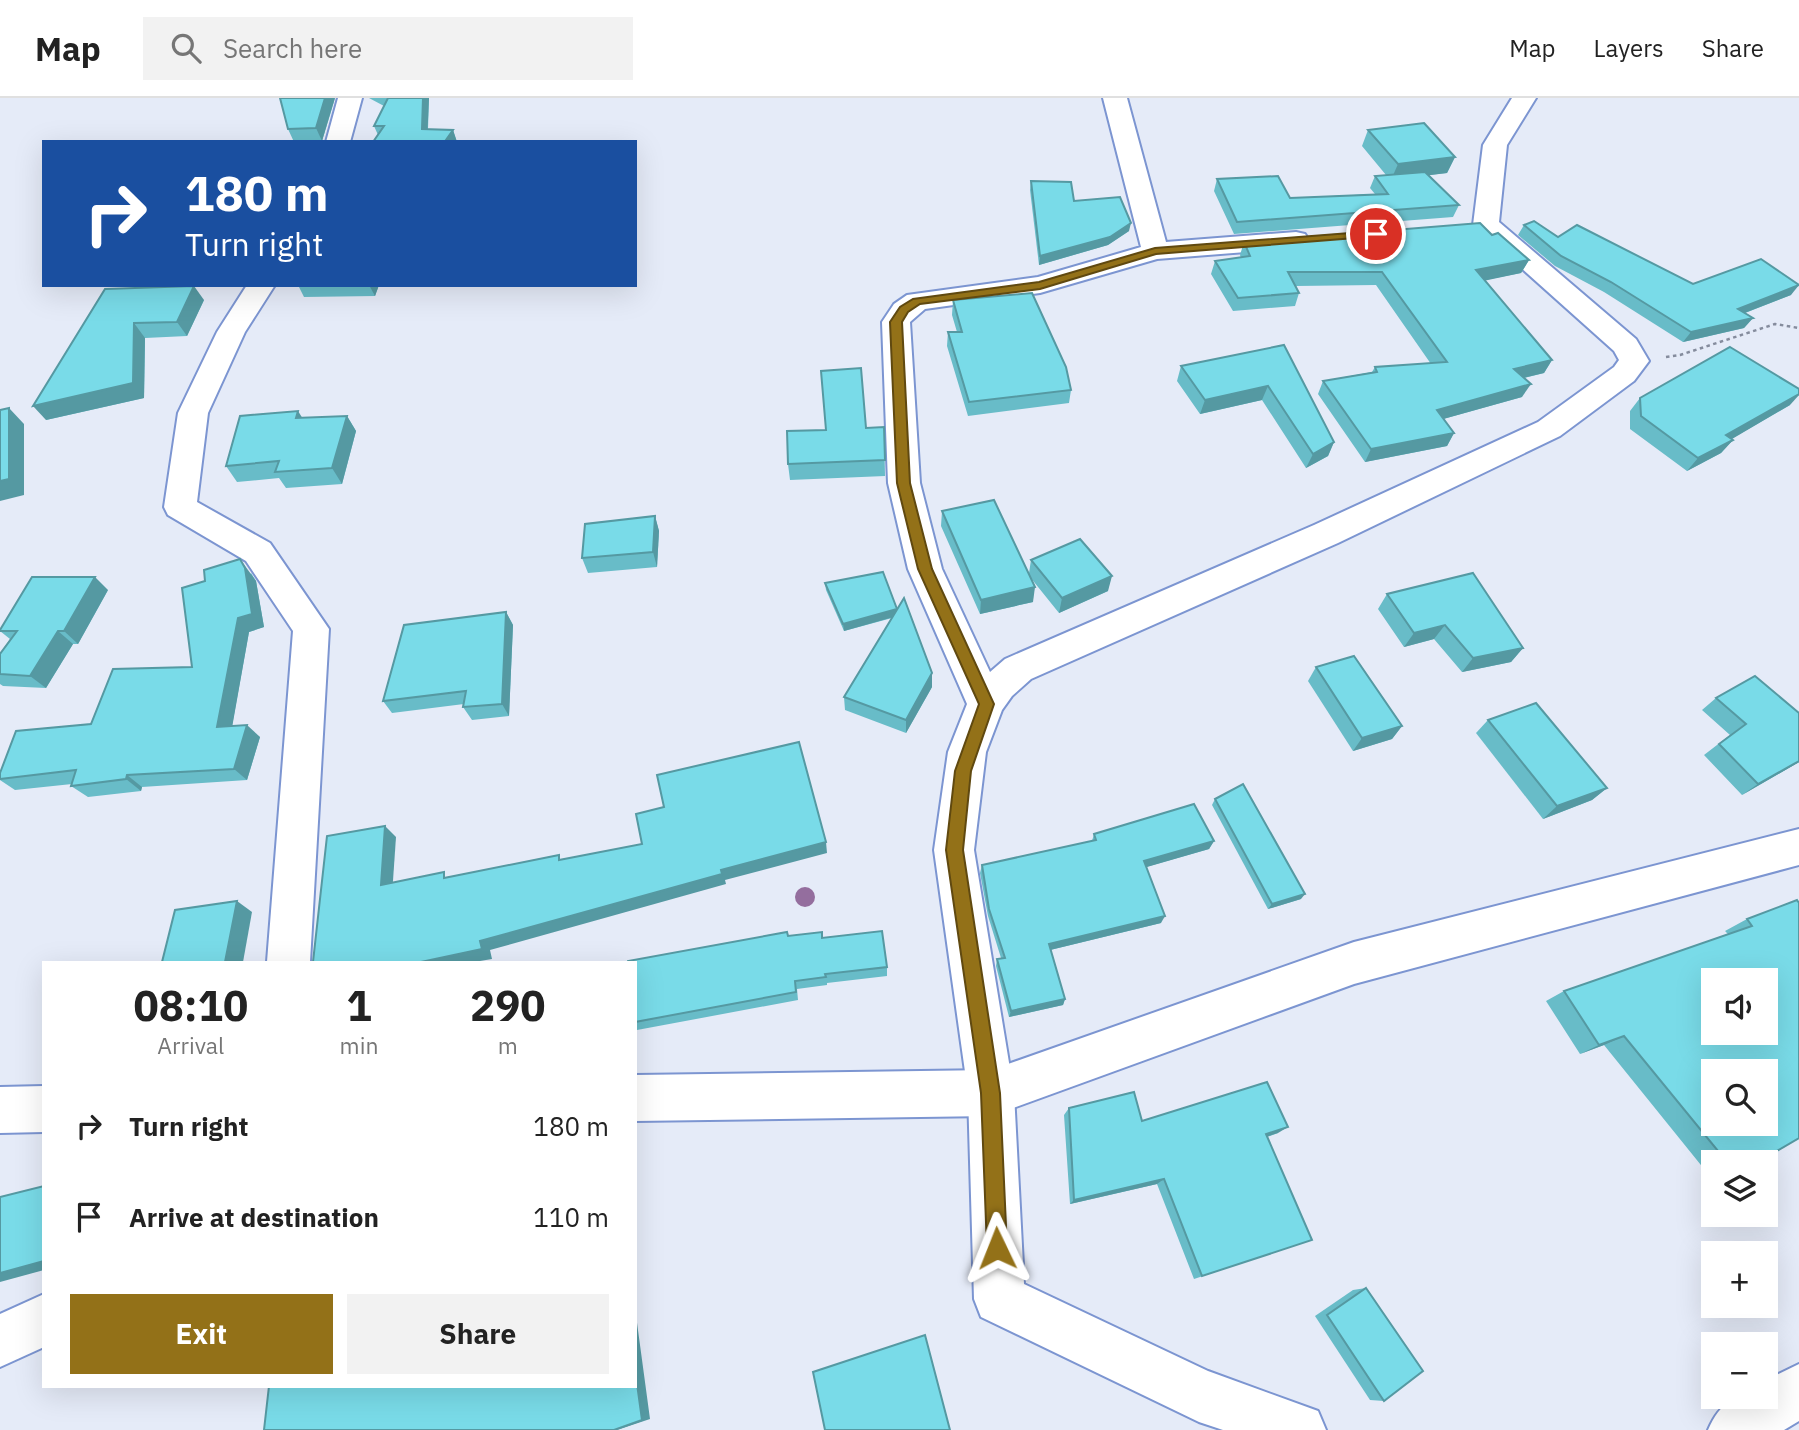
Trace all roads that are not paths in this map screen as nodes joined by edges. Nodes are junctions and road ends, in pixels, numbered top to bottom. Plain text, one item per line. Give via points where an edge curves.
1 (350, 98) edge
2 (1115, 98) edge
3 (1522, 98) edge
4 (339, 140) edge
5 (1321, 238) edge
6 (1155, 251) junction
7 (260, 287) edge
8 (986, 704) junction
9 (1799, 846) edge
10 (289, 961) edge
11 (991, 1093) junction
12 (637, 1098) edge
13 (42, 1109) edge
14 (0, 1110) edge
15 (42, 1321) edge
16 (0, 1340) edge
17 (1799, 1390) edge
18 (1299, 1430) edge
19 (1735, 1430) edge

1 - 4 street
2 - 6 street
3 - 8 street via 1495,145 1485,218 1472,226 1626,346 1633,361 1623,374 1549,429 1018,670 999,685
5 - 6 street
6 - 8 street via 1040,285 917,301 896,322 904,483 925,569
7 - 10 street via 230,332 193,413 180,507 258,552 311,629
8 - 11 street via 963,771 954,850
9 - 11 street via 1354,962
11 - 12 street
11 - 18 street via 999,1299 1199,1395
13 - 14 street
15 - 16 street
17 - 19 street

